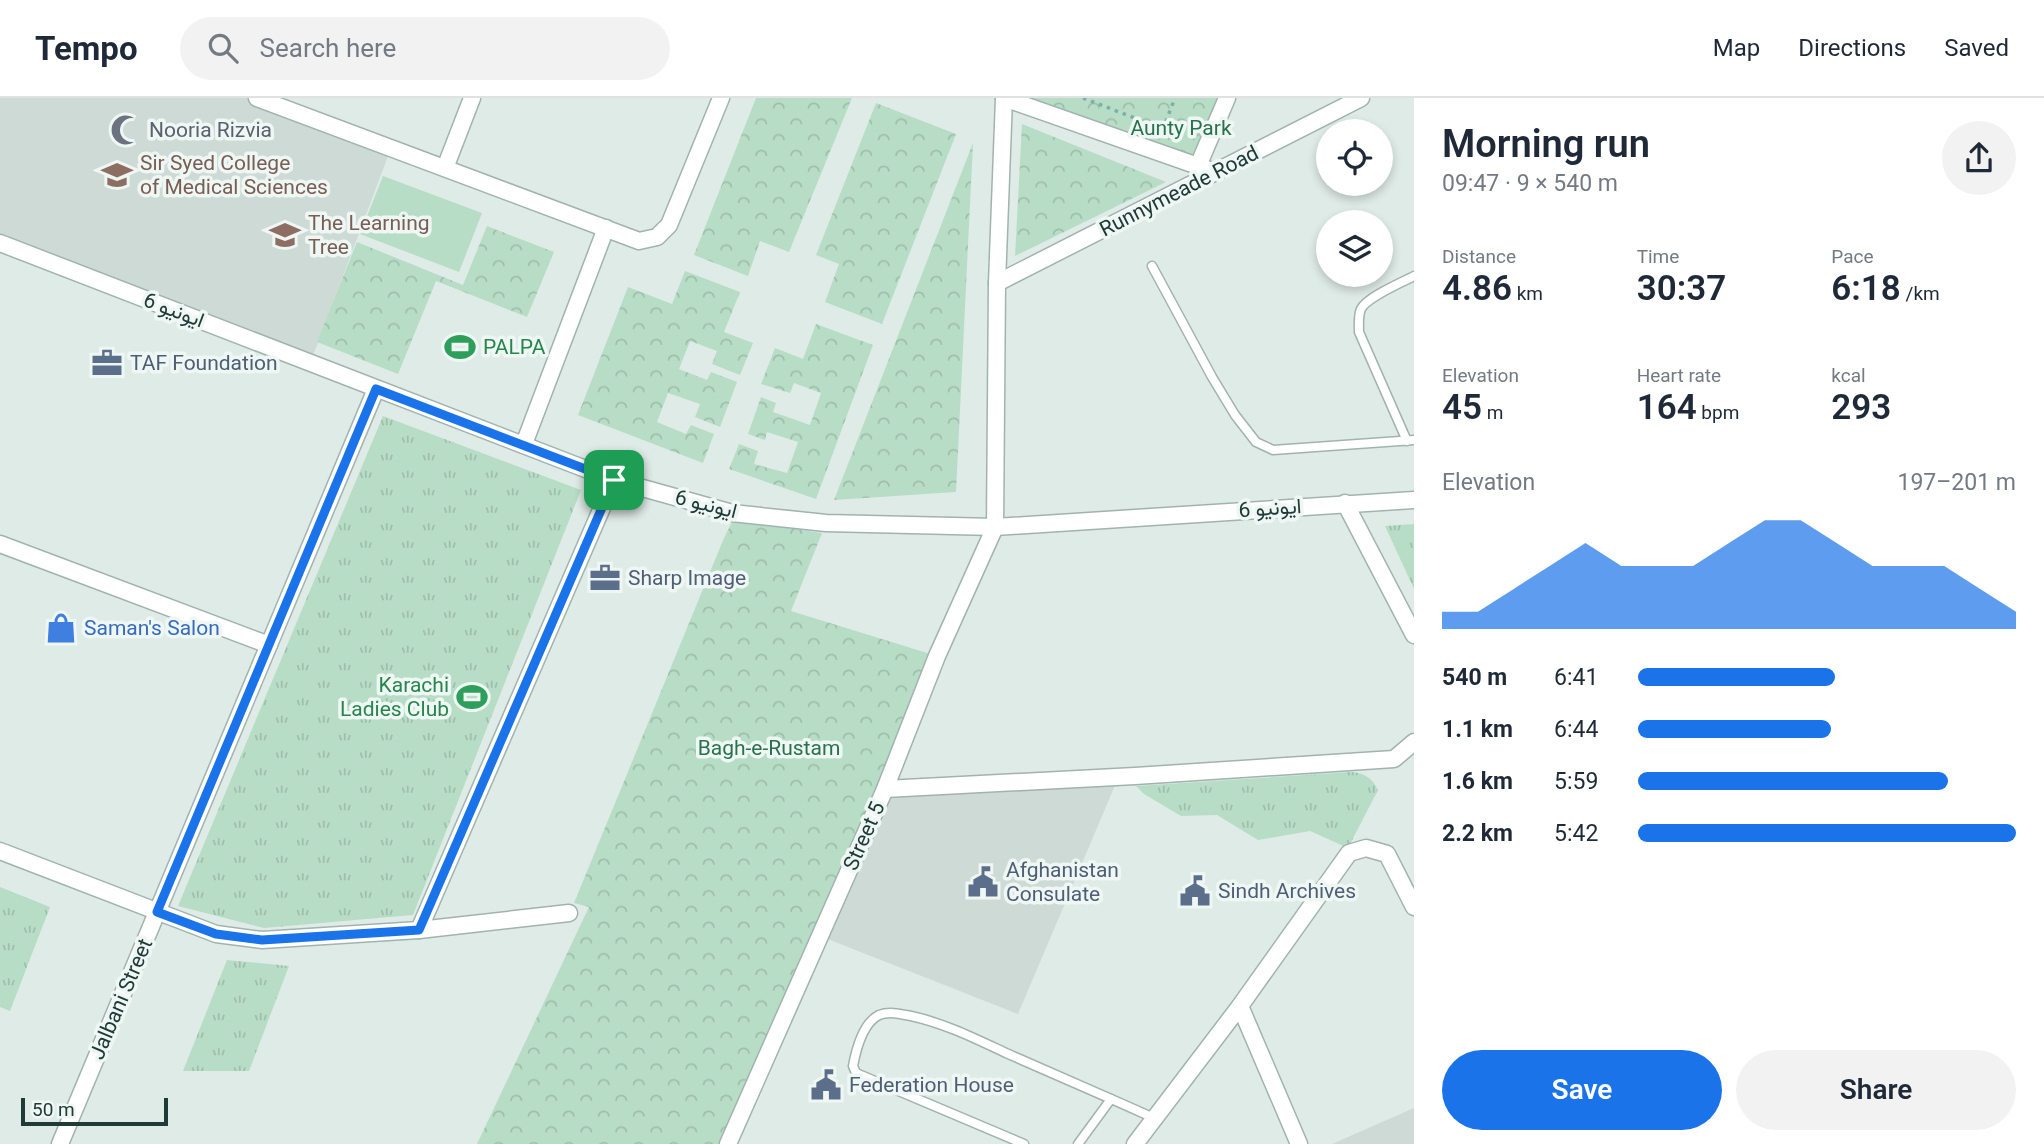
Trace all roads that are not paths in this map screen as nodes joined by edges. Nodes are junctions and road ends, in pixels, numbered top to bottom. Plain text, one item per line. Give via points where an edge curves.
1 (257, 98) edge
2 (471, 98) edge
3 (721, 98) edge
4 (1004, 98) edge
5 (1227, 98) edge
6 (1361, 98) edge
7 (1198, 166) junction
8 (445, 168) junction
9 (1215, 172) junction
10 (606, 228) junction
11 (0, 243) edge
12 (1152, 266) dead end
13 (1414, 276) edge
14 (997, 283) junction
15 (376, 389) junction
16 (1410, 441) edge
17 (524, 444) junction
18 (614, 480) junction
19 (1414, 500) edge
20 (1345, 503) junction
21 (995, 527) junction
22 (0, 544) edge
23 (1414, 635) edge
24 (269, 645) junction
25 (1414, 742) edge
26 (885, 789) junction
27 (0, 851) edge
28 (1414, 907) edge
29 (157, 912) junction
30 (569, 913) dead end
31 (419, 930) junction
32 (1240, 1006) junction
33 (1111, 1099) junction
34 (1154, 1118) junction
35 (60, 1144) edge
36 (728, 1144) edge
37 (1024, 1144) edge
38 (1078, 1144) edge
39 (1135, 1144) edge
40 (1299, 1144) edge

1 - 8 street
2 - 8 street
3 - 10 street via 669,225 657,237 639,241
4 - 7 street
4 - 14 street
5 - 7 street
6 - 9 street, Runnymeade Road
7 - 9 street
8 - 10 street
9 - 14 street, Runnymeade Road
10 - 17 street
11 - 15 street, ایونیو 6
12 - 16 lane via 1235,415 1263,447
13 - 16 lane via 1366,302 1359,320 1359,332
14 - 21 street
15 - 17 street, ایونیو 6
15 - 24 street, Jalbani Street
17 - 18 street, ایونیو 6
18 - 21 street, ایونیو 6 via 732,513 826,523
18 - 31 street
19 - 20 street, ایونیو 6
20 - 21 street, ایونیو 6
20 - 23 street
21 - 26 street, Street 5 via 937,656
22 - 24 street
24 - 29 street, Jalbani Street
25 - 26 street via 1394,759
26 - 36 street, Street 5
27 - 29 street
28 - 32 street via 1387,854 1366,848 1349,853
29 - 31 street via 216,934 262,940
29 - 35 street, Jalbani Street
30 - 31 street
32 - 34 street
32 - 40 street
33 - 34 lane
33 - 37 lane via 912,1016 891,1013 872,1020 854,1059 856,1073
33 - 38 lane
34 - 39 street

